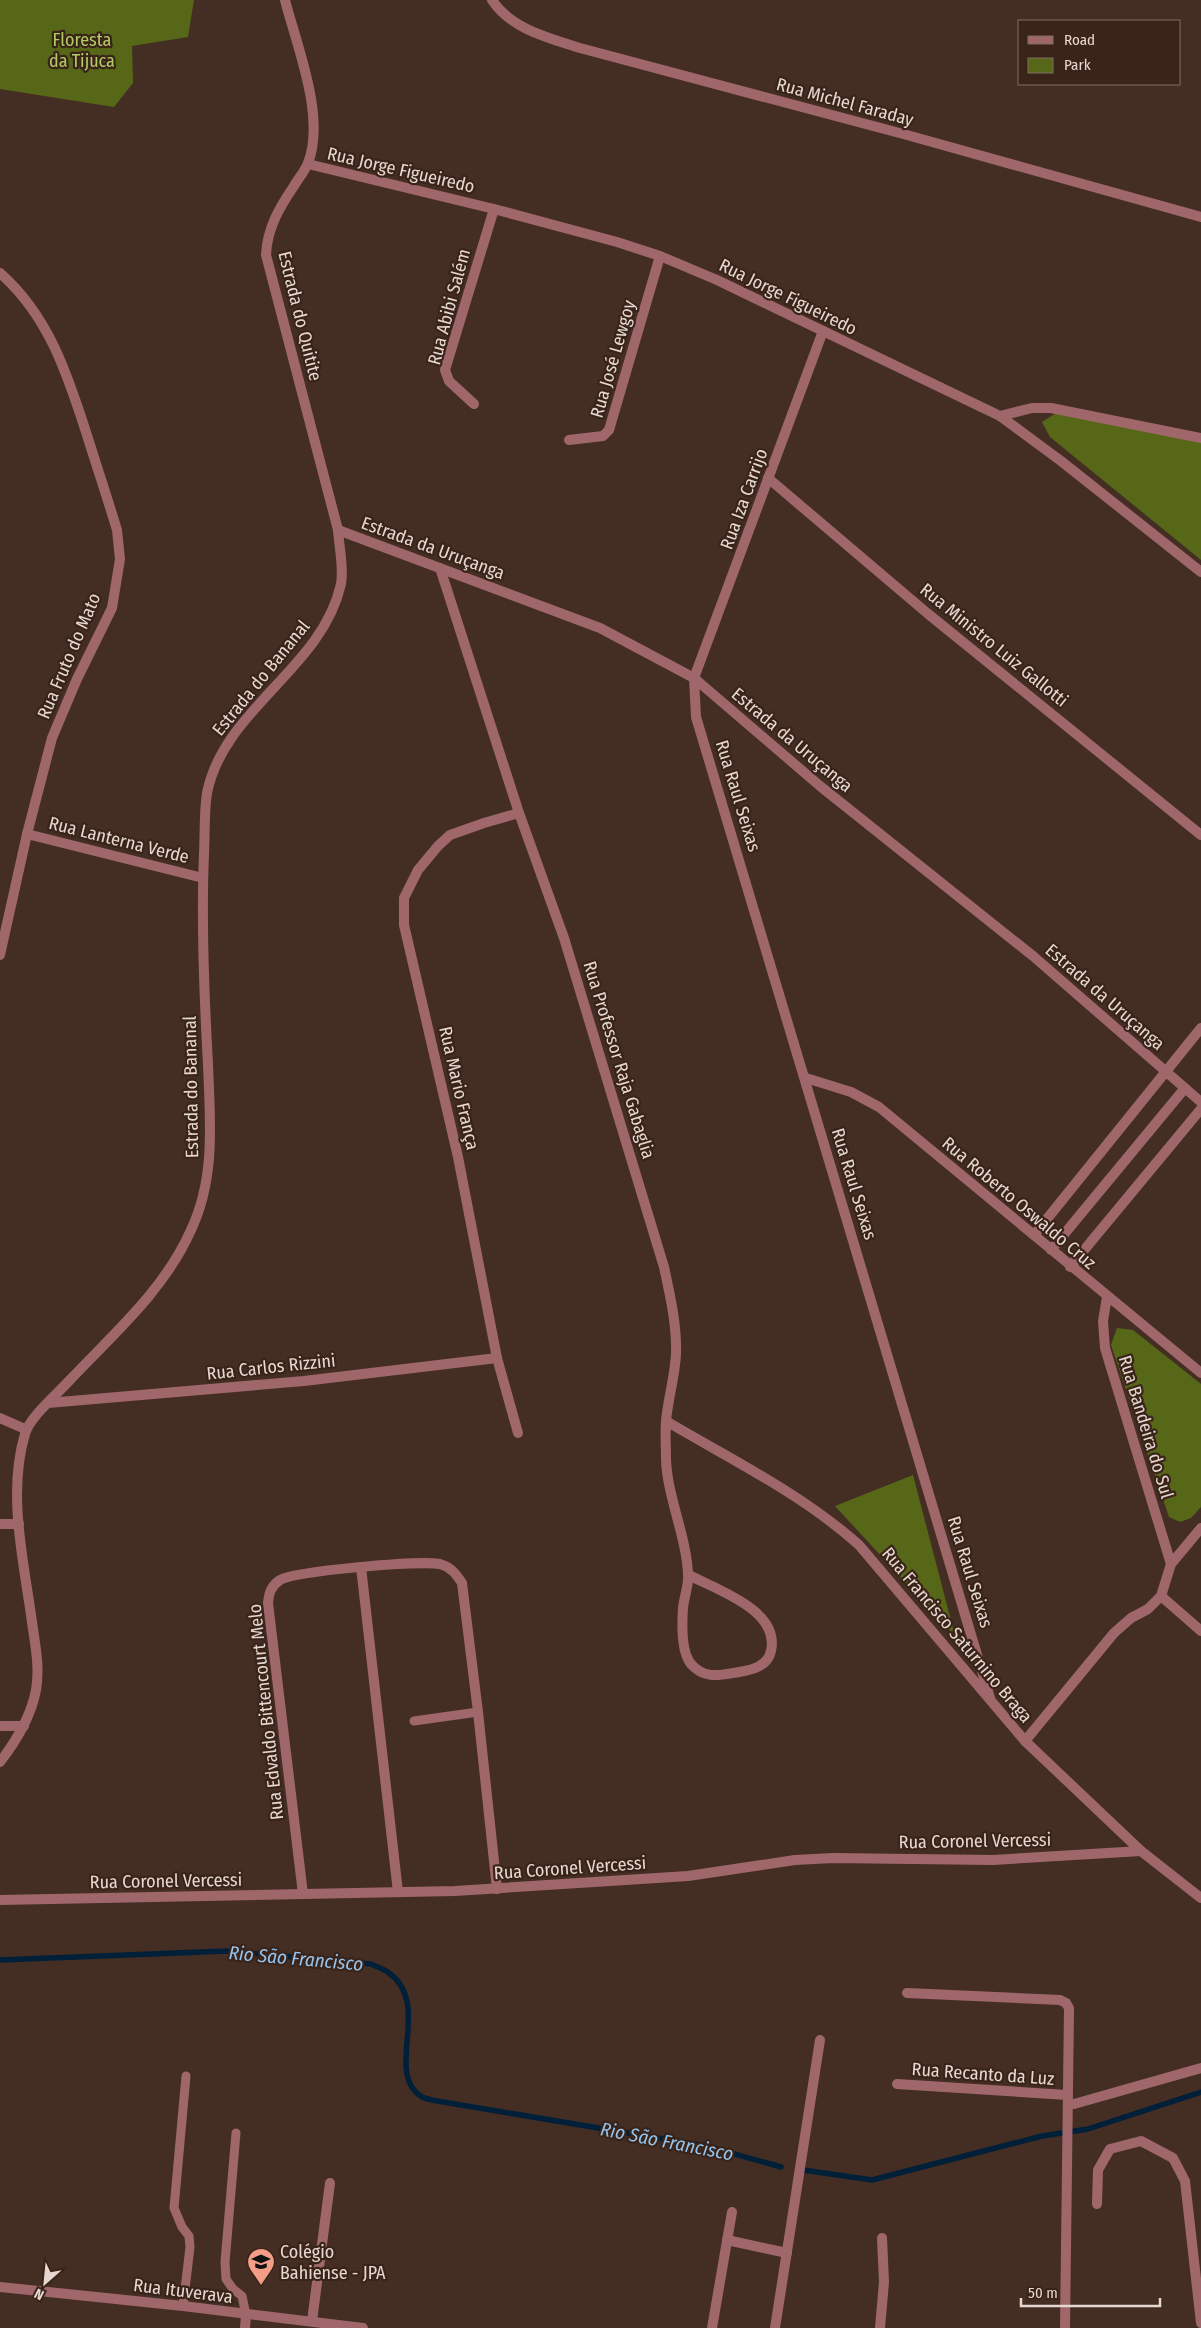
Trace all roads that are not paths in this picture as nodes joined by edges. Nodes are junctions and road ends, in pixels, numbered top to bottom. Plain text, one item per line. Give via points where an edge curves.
1 (285, 0) edge
2 (492, 0) edge
3 (308, 164) junction
4 (494, 209) junction
5 (1201, 217) edge
6 (660, 256) junction
7 (0, 274) edge
8 (823, 331) junction
9 (474, 404) dead end
10 (1000, 416) junction
11 (1201, 438) edge
12 (569, 440) dead end
13 (768, 478) junction
14 (338, 530) junction
15 (440, 568) junction
16 (1201, 572) edge
17 (694, 678) junction
18 (520, 813) junction
19 (27, 834) junction
20 (1201, 835) edge
21 (203, 878) junction
22 (0, 955) edge
23 (1201, 1028) edge
24 (1166, 1072) junction
25 (806, 1078) junction
26 (1185, 1088) junction
27 (1201, 1102) edge
28 (1201, 1109) edge
29 (1034, 1235) junction
30 (1051, 1250) junction
31 (1070, 1267) junction
32 (1107, 1297) junction
33 (496, 1358) junction
34 (1201, 1373) edge
35 (48, 1403) junction
36 (0, 1418) edge
37 (666, 1421) junction
38 (25, 1430) junction
39 (518, 1433) dead end
40 (0, 1524) edge
41 (19, 1524) junction
42 (1201, 1528) edge
43 (1171, 1564) junction
44 (362, 1567) junction
45 (689, 1575) junction
46 (1161, 1596) junction
47 (1201, 1631) edge
48 (990, 1698) junction
49 (478, 1712) junction
50 (414, 1721) dead end
51 (0, 1726) edge
52 (24, 1726) junction
53 (1025, 1741) junction
54 (0, 1762) edge
55 (1141, 1851) junction
56 (497, 1889) junction
57 (398, 1892) junction
58 (303, 1894) junction
59 (1201, 1898) edge
60 (0, 1900) edge
61 (907, 1993) dead end
62 (820, 2040) dead end
63 (1201, 2068) edge
64 (186, 2076) dead end
65 (897, 2084) dead end
66 (1067, 2095) junction
67 (1071, 2105) junction
68 (236, 2133) dead end
69 (330, 2183) dead end
70 (1097, 2204) dead end
71 (732, 2212) dead end
72 (882, 2238) dead end
73 (727, 2240) junction
74 (787, 2253) junction
75 (0, 2287) edge
76 (183, 2306) junction
77 (246, 2315) junction
78 (312, 2321) junction
79 (1201, 2324) edge
80 (245, 2328) edge
81 (363, 2328) edge
82 (712, 2328) edge
83 (775, 2328) edge
84 (880, 2328) edge
85 (1065, 2328) edge

1 - 3 street, Estrada do Quitite via 315,117 314,141
2 - 5 street, Rua Michel Faraday via 498,10 530,32 580,48
3 - 4 street, Rua Jorge Figueiredo
3 - 14 street, Estrada do Quitite via 274,220 267,239 266,255
4 - 6 street, Rua Jorge Figueiredo
4 - 9 street, Rua Abibi Salém via 445,370 449,381
6 - 8 street, Rua Jorge Figueiredo
6 - 12 street, Rua José Lewgoy via 609,430 603,436
7 - 19 street, Rua Fruto do Mato via 38,316 60,355 117,530 120,559 112,608 52,738
8 - 10 street, Rua Jorge Figueiredo
8 - 13 street, Rua Iza Carrijo
10 - 11 street via 1032,408 1051,408
10 - 16 street, Rua Jorge Figueiredo
13 - 17 street, Rua Iza Carrijo
13 - 20 street, Rua Ministro Luiz Gallotti
14 - 15 street, Estrada da Uruçanga
14 - 21 street, Estrada do Bananal via 342,580 327,618 301,659 236,731 214,771 207,794
15 - 17 street, Estrada da Uruçanga via 600,628
15 - 18 street, Rua Professor Raja Gabaglia
17 - 24 street, Estrada da Uruçanga via 820,786 1034,956
17 - 25 street, Rua Raul Seixas via 696,716
18 - 33 street, Rua Mario França via 450,835 418,870 404,898 404,925 458,1157
18 - 37 street, Rua Professor Raja Gabaglia via 564,938 664,1267 673,1310 676,1353
19 - 21 street, Rua Lanterna Verde
19 - 22 street, Rua Fruto do Mato
21 - 35 street, Estrada do Bananal via 211,1145 205,1193 192,1230 159,1286
23 - 24 street
24 - 26 street, Estrada da Uruçanga
24 - 29 street, Estrada da Uruçanga
25 - 29 street, Rua Roberto Oswaldo Cruz via 851,1092 878,1107
25 - 48 street, Rua Raul Seixas
26 - 27 street, Estrada da Uruçanga
26 - 30 street
28 - 31 street
29 - 30 street, Rua Roberto Oswaldo Cruz
30 - 31 street, Rua Roberto Oswaldo Cruz
31 - 32 street, Rua Roberto Oswaldo Cruz
32 - 34 street, Rua Roberto Oswaldo Cruz
32 - 43 street, Rua Bandeira do Sul via 1103,1321 1105,1348
33 - 35 street, Rua Carlos Rizzini via 304,1381
33 - 39 street, Rua Mario França
35 - 38 street, Estrada do Bananal
36 - 38 street
37 - 45 street, Rua Professor Raja Gabaglia via 666,1462
37 - 48 street, Rua Francisco Saturnino Braga via 831,1520 859,1545
38 - 41 street via 18,1483
40 - 41 street
41 - 52 street via 38,1664 37,1688
42 - 43 street
43 - 46 street
44 - 49 street, Rua Edvaldo Bittencourt Melo via 438,1564 454,1570 462,1583
44 - 57 street
44 - 58 street, Rua Edvaldo Bittencourt Melo via 294,1575 274,1585 269,1594
45 - 45 street, Rua Professor Raja Gabaglia via 683,1610 685,1651 690,1663 710,1677 753,1670 762,1665 773,1644 765,1620 738,1601
46 - 47 street
46 - 53 street via 1114,1633
48 - 53 street, Rua Francisco Saturnino Braga
49 - 50 lane
49 - 56 street, Rua Edvaldo Bittencourt Melo
51 - 52 street
52 - 54 street
53 - 55 street, Rua Francisco Saturnino Braga
55 - 56 street, Rua Coronel Vercessi via 993,1860 795,1860 688,1876
55 - 59 street, Rua Francisco Saturnino Braga
56 - 57 street, Rua Coronel Vercessi
57 - 58 street, Rua Coronel Vercessi
58 - 60 street, Rua Coronel Vercessi
61 - 66 street via 1060,2000 1066,2003 1069,2014
62 - 74 street
63 - 67 street
64 - 76 lane via 174,2208 189,2236
65 - 66 street, Rua Recanto da Luz
66 - 67 street
67 - 85 street via 1067,2122
68 - 77 lane via 225,2262 226,2279 242,2296
69 - 78 street
70 - 79 street via 1098,2170 1110,2149 1141,2141 1172,2158 1185,2180
71 - 73 street
72 - 84 street via 884,2282
73 - 74 street
73 - 82 street
74 - 83 street
75 - 76 street, Rua Ituverava
76 - 77 street, Rua Ituverava
77 - 78 street, Rua Ituverava
77 - 80 street
78 - 81 street, Rua Ituverava

